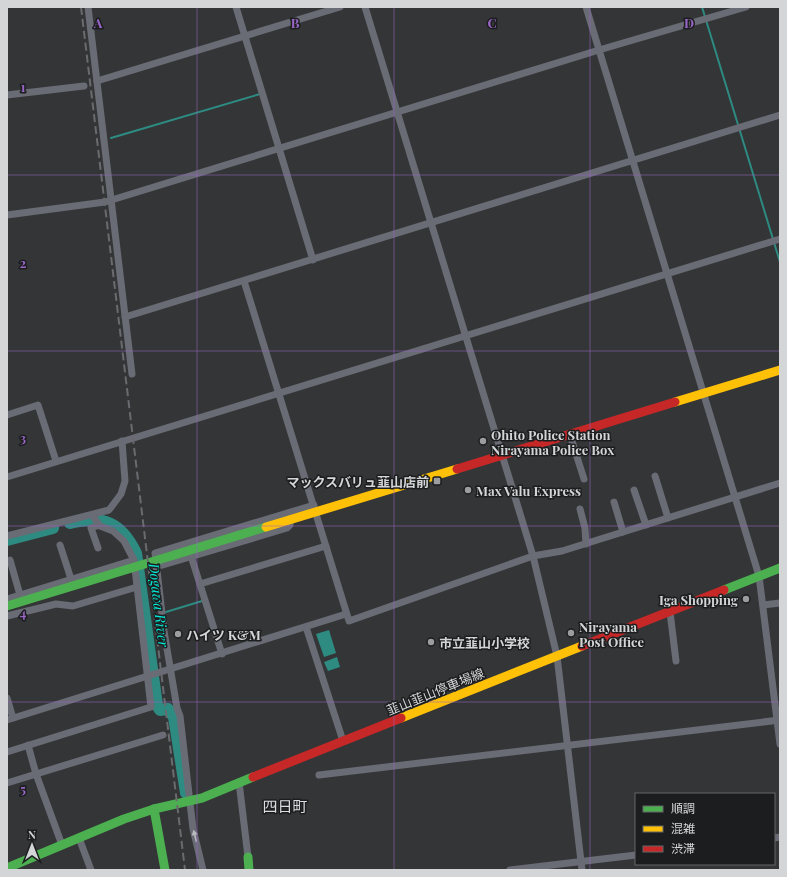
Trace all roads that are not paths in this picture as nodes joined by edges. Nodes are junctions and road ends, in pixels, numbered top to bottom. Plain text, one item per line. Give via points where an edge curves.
1 (88, 7) edge
2 (236, 7) edge
3 (340, 7) edge
4 (365, 7) edge
5 (586, 7) edge
6 (746, 7) edge
7 (245, 36) junction
8 (599, 50) junction
9 (97, 80) junction
10 (84, 86) dead end
11 (7, 95) edge
12 (397, 112) junction
13 (780, 116) edge
14 (279, 149) junction
15 (632, 161) junction
16 (111, 200) junction
17 (7, 215) edge
18 (431, 224) junction
19 (780, 239) edge
20 (313, 260) junction
21 (667, 273) junction
22 (244, 281) junction
23 (125, 317) junction
24 (465, 336) junction
25 (780, 370) edge
26 (132, 374) dead end
27 (280, 392) junction
28 (704, 394) junction
29 (7, 415) edge
30 (570, 435) junction
31 (122, 441) junction
32 (502, 455) junction
33 (56, 462) junction
34 (655, 476) dead end
35 (7, 477) edge
36 (584, 479) dead end
37 (780, 483) edge
38 (634, 490) dead end
39 (736, 497) junction
40 (614, 502) dead end
41 (316, 509) junction
42 (580, 509) dead end
43 (92, 515) junction
44 (668, 518) junction
45 (290, 521) junction
46 (98, 524) junction
47 (646, 525) junction
48 (623, 532) junction
49 (7, 536) edge
50 (586, 544) junction
51 (60, 545) dead end
52 (326, 546) junction
53 (98, 548) dead end
54 (191, 556) junction
55 (533, 556) junction
56 (10, 560) dead end
57 (134, 560) junction
58 (156, 567) junction
59 (780, 568) edge
60 (760, 576) junction
61 (71, 579) junction
62 (200, 584) junction
63 (137, 587) junction
64 (20, 595) junction
65 (7, 599) edge
66 (780, 602) edge
67 (763, 605) junction
68 (7, 606) edge
69 (670, 612) junction
70 (346, 614) junction
71 (7, 616) edge
72 (306, 627) junction
73 (222, 654) junction
74 (557, 656) junction
75 (676, 661) dead end
76 (171, 670) junction
77 (152, 676) junction
78 (7, 698) edge
79 (10, 719) edge
80 (779, 720) edge
81 (163, 735) dead end
82 (343, 741) junction
83 (780, 744) edge
84 (28, 745) junction
85 (568, 745) junction
86 (7, 752) edge
87 (36, 774) junction
88 (319, 775) dead end
89 (239, 782) junction
90 (7, 783) edge
91 (191, 801) junction
92 (154, 809) junction
93 (79, 838) junction
94 (62, 845) junction
95 (635, 855) edge
96 (248, 857) joint
97 (581, 862) junction
98 (7, 868) edge
99 (91, 870) edge
100 (165, 870) edge
101 (203, 870) edge
102 (249, 870) edge
103 (510, 870) edge
104 (582, 870) edge

1 - 9 street
2 - 7 street
3 - 7 street
4 - 12 street
5 - 8 street
6 - 8 street
7 - 9 street
7 - 14 street
8 - 12 street
8 - 15 street
9 - 16 street
10 - 11 street
12 - 14 street
12 - 18 street
13 - 15 street
14 - 16 street
14 - 20 street
15 - 18 street
15 - 21 street
16 - 17 street via 98,204
16 - 23 street
18 - 20 street
18 - 24 street
19 - 21 street
20 - 22 street
21 - 24 street
21 - 28 street
22 - 23 street
22 - 27 street
23 - 26 street
24 - 27 street
24 - 32 street
25 - 28 main road
27 - 31 street
27 - 41 street
28 - 30 main road
28 - 39 street
29 - 33 street via 38,405
30 - 32 main road
30 - 36 street
31 - 33 street
31 - 43 street via 124,488 118,500 108,510
32 - 41 main road
32 - 55 street
33 - 35 street
34 - 44 street
37 - 39 street
38 - 47 street
39 - 44 street
39 - 60 street
40 - 48 street
41 - 45 main road
41 - 52 street
41 - 58 street via 155,553
42 - 50 street
43 - 46 street
43 - 49 street
44 - 47 street
45 - 54 street via 287,528
45 - 68 main road
46 - 53 street via 91,528
46 - 57 street via 119,536 128,546
47 - 48 street
48 - 50 street
50 - 55 street
51 - 61 street
52 - 62 street
52 - 70 street
54 - 58 street
54 - 62 street
55 - 70 street via 349,622
55 - 74 street
56 - 64 street
57 - 61 street
57 - 63 street
58 - 76 street
59 - 60 main road, 韮山韮山停車場線
60 - 67 street
60 - 69 main road, 韮山韮山停車場線
61 - 64 street
62 - 73 street
63 - 71 street via 73,606 56,604
63 - 77 street
64 - 65 street
66 - 67 street
67 - 80 street
69 - 74 main road, 韮山韮山停車場線
69 - 75 street
70 - 72 street
72 - 73 street
72 - 82 street
73 - 76 street
74 - 82 main road, 韮山韮山停車場線
74 - 85 street
76 - 77 street
76 - 91 street
77 - 79 street
77 - 84 street via 151,707
78 - 79 street
80 - 83 street
80 - 85 street
81 - 87 street
82 - 89 main road, 韮山韮山停車場線
84 - 86 street
84 - 87 street
85 - 88 street
85 - 97 street
87 - 90 street
87 - 94 street
89 - 91 main road, 韮山韮山停車場線
89 - 96 street
91 - 92 main road, 韮山韮山停車場線
101 -> 91 street via 193,829
92 - 93 main road, 韮山韮山停車場線
92 - 100 main road
93 - 94 main road, 韮山韮山停車場線
93 - 99 street
94 - 98 main road, 韮山韮山停車場線
95 - 97 street
96 - 102 main road
97 - 103 street
97 - 104 street

